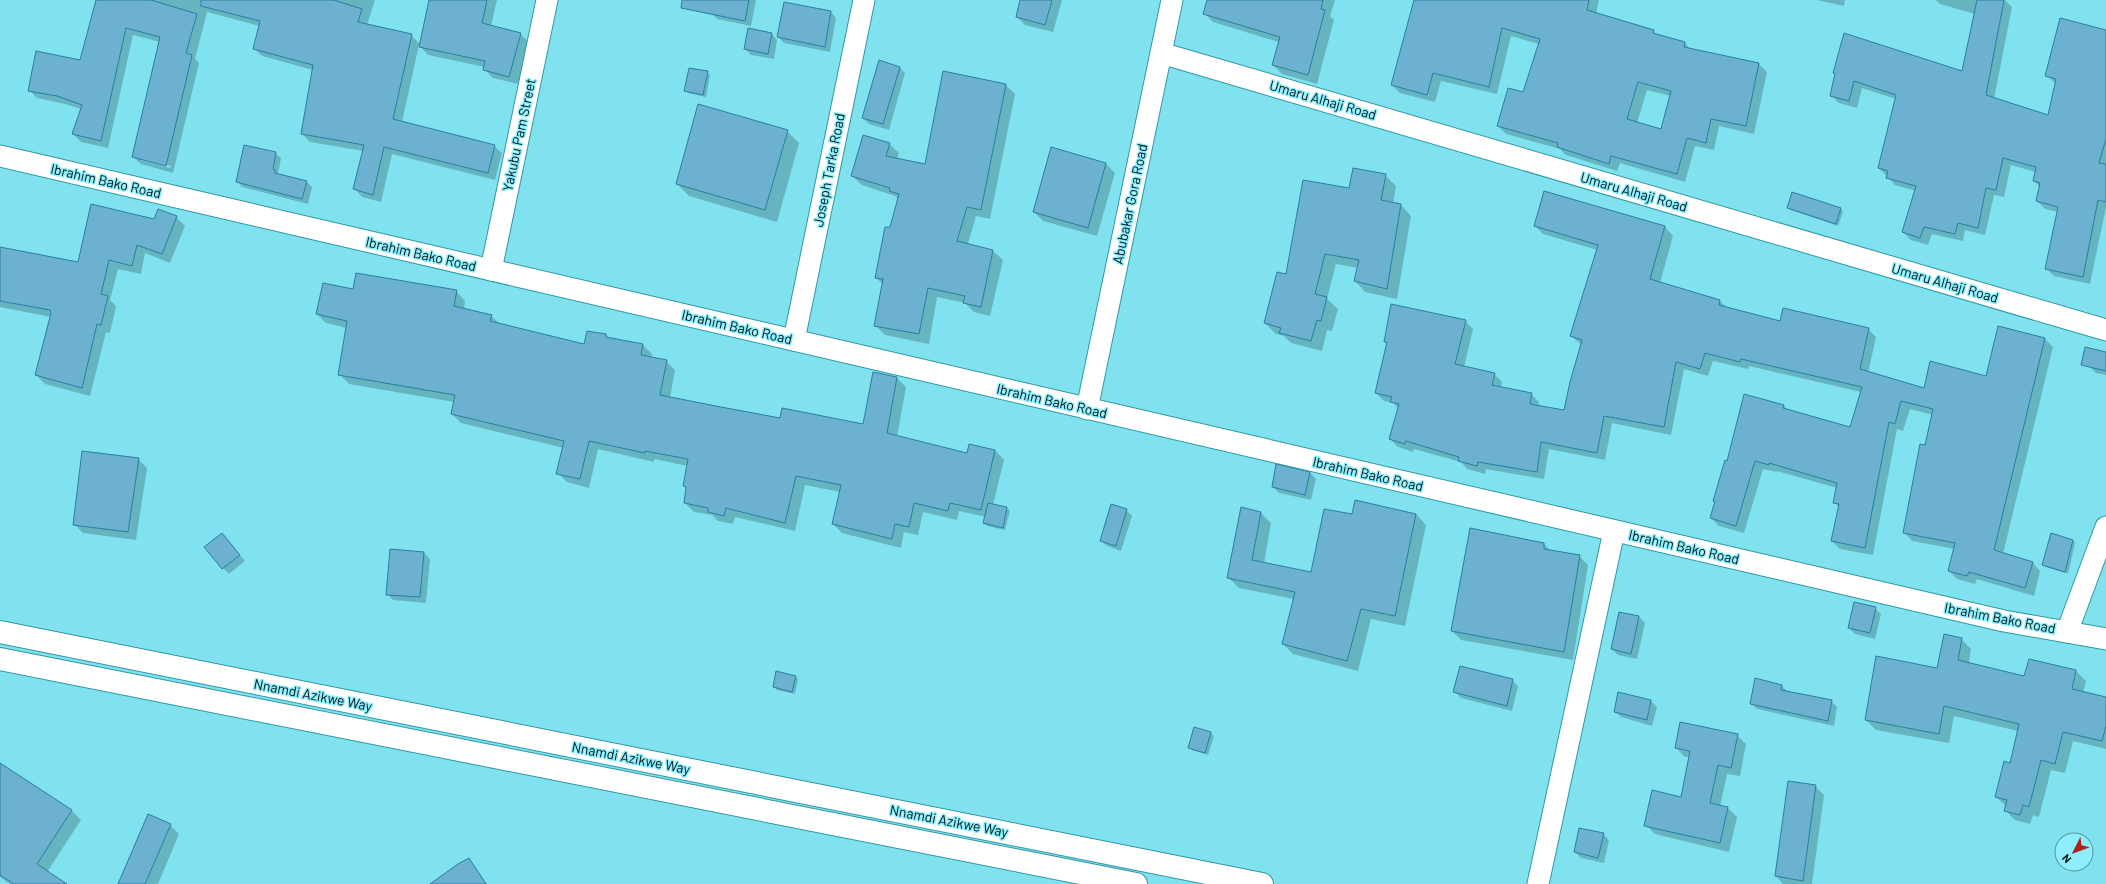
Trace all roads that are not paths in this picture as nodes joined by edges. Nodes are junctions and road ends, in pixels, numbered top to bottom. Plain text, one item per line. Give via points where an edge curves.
1 (547, 0) edge
2 (864, 0) edge
3 (1172, 0) edge
4 (1161, 53) junction
5 (0, 156) edge
6 (491, 270) junction
7 (2106, 330) edge
8 (794, 340) junction
9 (1088, 409) junction
10 (2106, 527) edge
11 (1614, 531) junction
12 (0, 632) edge
13 (2067, 632) junction
14 (2106, 639) edge
15 (93, 650) junction
16 (0, 659) edge
17 (87, 676) junction
18 (1136, 884) edge
19 (1262, 884) edge
20 (1538, 884) edge

1 - 6 street, Yakubu Pam Street
2 - 8 street, Joseph Tarka Road
3 - 4 street, Abubakar Gora Road
4 - 7 street, Umaru Alhaji Road
4 - 9 street, Abubakar Gora Road
5 - 6 street, Ibrahim Bako Road
6 - 8 street, Ibrahim Bako Road
8 - 9 street, Ibrahim Bako Road
9 - 11 street, Ibrahim Bako Road
10 - 13 street
11 - 13 street, Ibrahim Bako Road via 2004,621
11 - 20 street
12 - 15 highway, Nnamdi Azikwe Way
13 - 14 street, Ibrahim Bako Road
15 - 17 highway
15 - 19 highway, Nnamdi Azikwe Way
16 - 17 highway, Nnamdi Azikwe Way
17 - 18 highway, Nnamdi Azikwe Way

